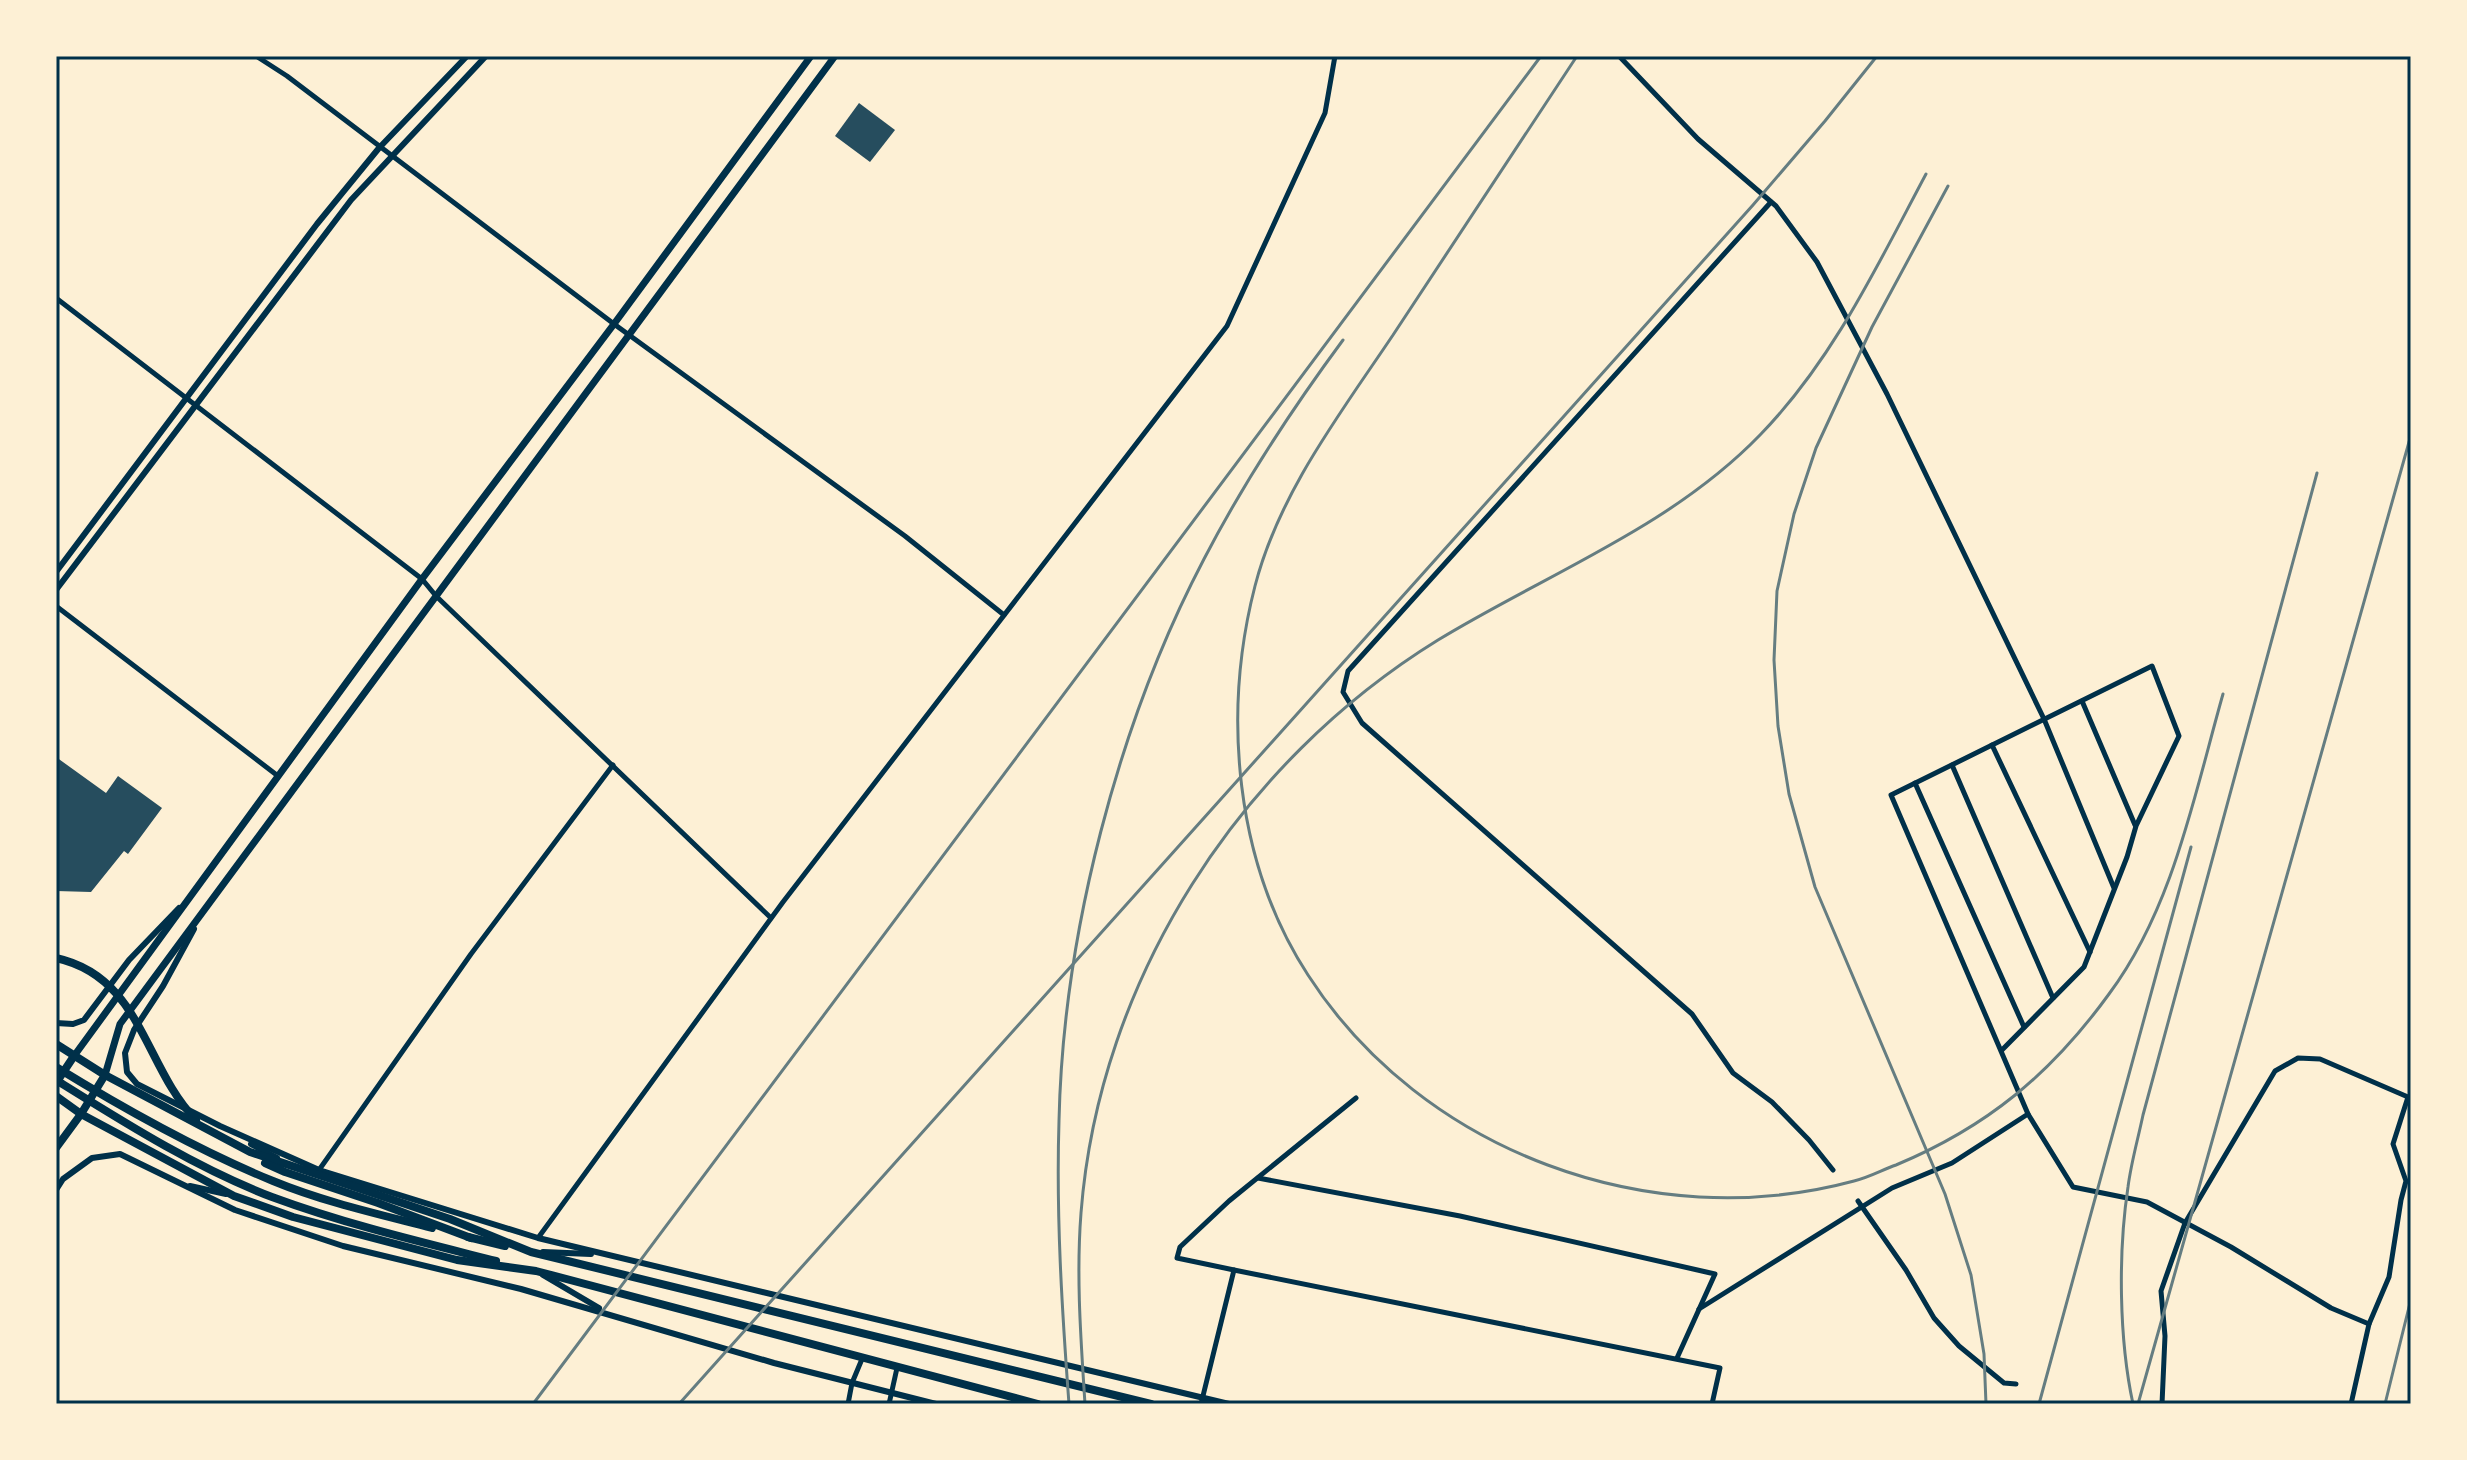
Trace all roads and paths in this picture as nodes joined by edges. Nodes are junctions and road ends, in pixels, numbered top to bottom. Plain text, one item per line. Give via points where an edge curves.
1 (256, 56) edge
2 (467, 56) edge
3 (486, 56) edge
4 (811, 56) edge
5 (835, 56) edge
6 (1335, 56) edge
7 (1619, 56) edge
8 (379, 148) junction
9 (392, 157) junction
10 (1771, 202) junction
11 (56, 298) edge
12 (614, 324) junction
13 (628, 335) junction
14 (186, 398) junction
15 (196, 405) junction
16 (56, 572) edge
17 (422, 579) junction
18 (56, 590) edge
19 (436, 596) junction
20 (56, 606) edge
21 (1004, 615) junction
22 (2082, 701) junction
23 (2044, 719) junction
24 (1992, 745) junction
25 (613, 765) junction
26 (1952, 765) junction
27 (278, 776) junction
28 (1915, 783) junction
29 (2136, 826) junction
30 (2115, 889) junction
31 (190, 896) junction
32 (205, 908) junction
33 (771, 918) junction
34 (2090, 952) junction
35 (56, 958) edge
36 (2053, 998) junction
37 (56, 1023) edge
38 (2025, 1027) junction
39 (56, 1044) edge
40 (2001, 1051) junction
41 (74, 1056) junction
42 (56, 1067) edge
43 (105, 1075) junction
44 (56, 1082) edge
45 (56, 1096) edge
46 (1356, 1098) dead end
47 (81, 1114) junction
48 (2028, 1114) junction
49 (220, 1126) junction
50 (56, 1148) edge
51 (293, 1168) junction
52 (319, 1170) junction
53 (1833, 1170) dead end
54 (1258, 1178) junction
55 (179, 1184) junction
56 (56, 1190) edge
57 (234, 1196) junction
58 (1860, 1204) junction
59 (2185, 1223) junction
60 (471, 1238) junction
61 (538, 1238) junction
62 (531, 1252) junction
63 (607, 1254) junction
64 (1234, 1270) junction
65 (536, 1271) junction
66 (1699, 1309) junction
67 (610, 1314) junction
68 (2369, 1324) junction
69 (1677, 1358) junction
70 (862, 1359) junction
71 (897, 1368) junction
72 (852, 1383) junction
73 (2016, 1384) dead end
74 (891, 1393) junction
75 (1202, 1401) edge
76 (848, 1404) edge
77 (889, 1404) edge
78 (936, 1404) edge
79 (1038, 1404) edge
80 (1151, 1404) edge
81 (1229, 1404) edge
82 (1712, 1404) edge
83 (2162, 1404) edge
84 (2351, 1404) edge

1 - 8 street
2 - 8 street
3 - 9 street
4 - 12 main road
5 - 13 main road
6 - 21 street via 1325,113 1227,326
7 - 10 street via 1698,139
8 - 9 street
8 - 14 street
9 - 12 street
9 - 15 street via 351,200
10 - 23 street via 1817,262 1887,394
10 - 53 street via 1348,671 1343,692 1362,723 1692,1014 1733,1073 1772,1102
11 - 14 street
12 - 13 street
12 - 17 main road
13 - 19 main road
13 - 21 street via 905,536
14 - 15 street
14 - 16 street
15 - 17 street
15 - 18 street
17 - 19 street
17 - 27 main road
19 - 25 street
19 - 32 main road
20 - 27 street
21 - 33 street
22 - 23 street
22 - 29 street
22 - 29 street via 2152,666 2179,736
23 - 24 street
23 - 30 street
24 - 26 street
24 - 34 street
25 - 33 street
25 - 52 street
26 - 28 street
26 - 36 street
27 - 31 main road
28 - 38 street
28 - 40 street via 1891,795
29 - 30 street
30 - 34 street
31 - 37 street via 129,960 84,1020
31 - 41 main road
32 - 43 main road via 120,1024
32 - 49 street via 125,1053 127,1072 137,1084
33 - 61 street
34 - 36 street via 2084,967
35 - 60 main road via 92,971 113,989 136,1019 177,1094 211,1134 285,1172
36 - 38 street
38 - 40 street
39 - 41 main road
40 - 48 street
41 - 43 main road
41 - 44 main road
42 - 60 main road via 196,1148 275,1182
43 - 47 main road
43 - 51 main road via 250,1152
44 - 65 main road via 191,1160 270,1196 333,1218
45 - 47 main road
46 - 54 street
47 - 50 main road
47 - 57 main road
48 - 58 street via 1952,1163
48 - 59 street via 2073,1187 2147,1202
49 - 51 street
49 - 52 street
51 - 62 main road via 450,1219
52 - 61 street
54 - 64 street via 1180,1247 1177,1258
54 - 66 street via 1460,1216 1715,1274
55 - 56 street via 120,1154 92,1158
55 - 57 street
55 - 67 street via 235,1210 343,1246
57 - 65 main road via 457,1260
58 - 66 street
58 - 73 street via 1934,1318 2004,1383
59 - 68 street via 2331,1308
59 - 68 street via 2275,1071 2298,1058 2320,1059 2408,1097 2393,1144 2406,1181 2389,1277
59 - 83 street via 2161,1291
60 - 62 main road
61 - 63 street
62 - 63 street
62 - 80 main road
63 - 75 street
64 - 69 street
64 - 75 street
65 - 67 street
65 - 70 main road
66 - 69 street
67 - 72 street
68 - 84 street
69 - 82 street via 1720,1368
70 - 71 main road
70 - 72 street
71 - 74 street
71 - 79 main road
72 - 74 street
72 - 76 street
74 - 77 street
74 - 78 street
75 - 81 street

